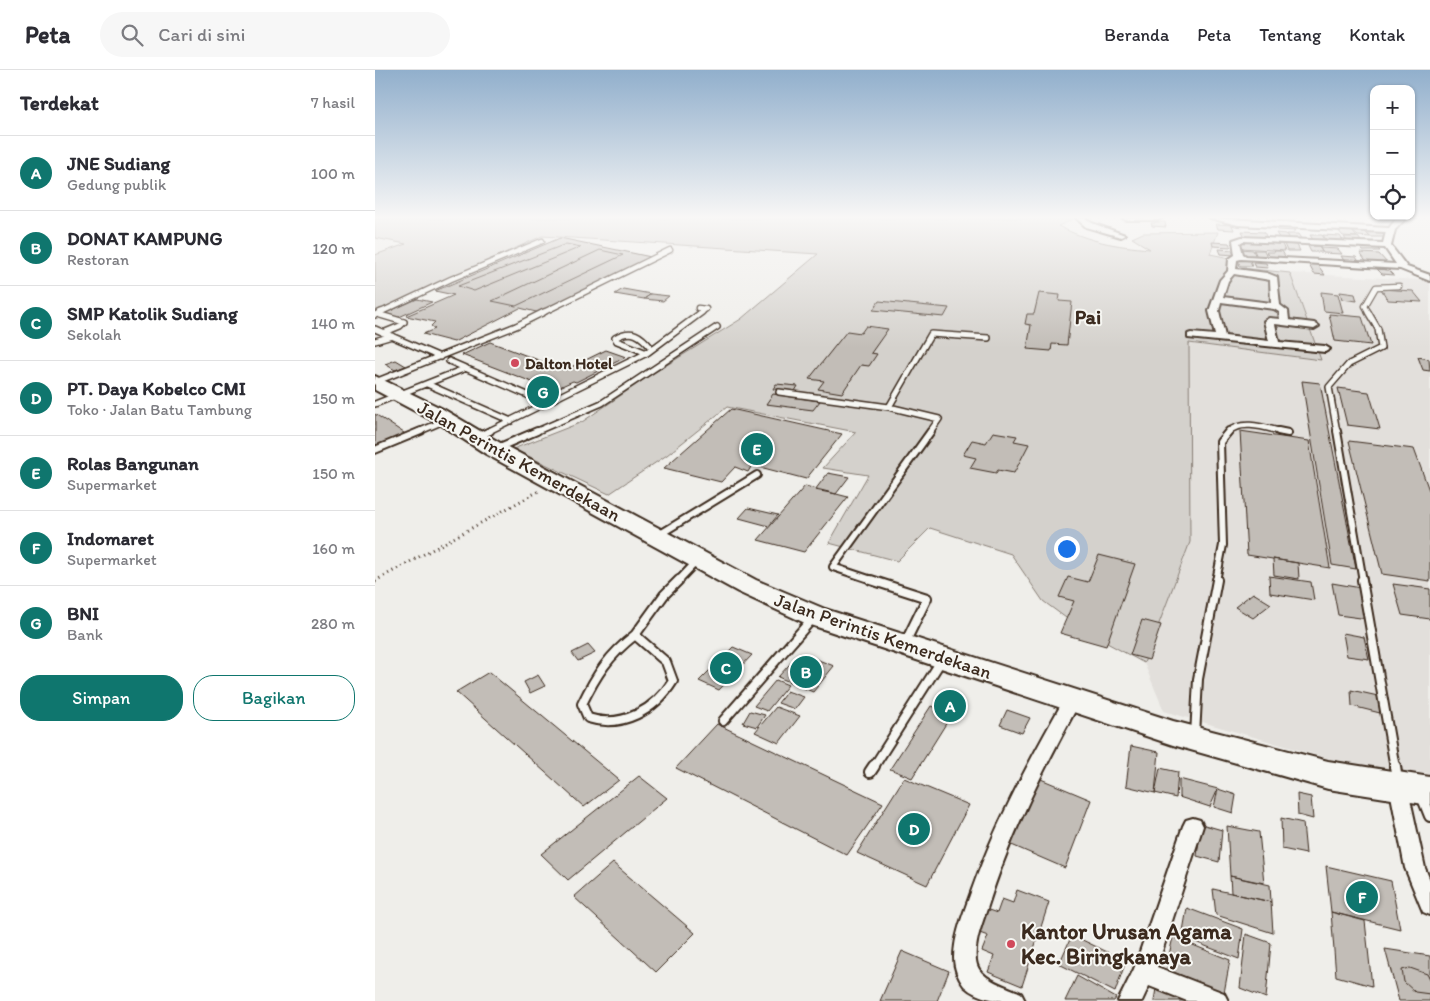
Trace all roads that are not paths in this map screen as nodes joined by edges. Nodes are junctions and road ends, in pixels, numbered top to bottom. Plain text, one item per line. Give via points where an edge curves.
1 (493, 261) edge
2 (647, 261) edge
3 (1233, 261) edge
4 (1321, 261) edge
5 (1398, 261) edge
6 (1402, 267) junction
7 (1232, 271) junction
8 (1430, 278) edge
9 (1399, 286) dead end
10 (1217, 303) junction
11 (1276, 306) junction
12 (698, 308) dead end
13 (1263, 309) junction
14 (376, 315) edge
15 (1269, 321) junction
16 (1285, 322) junction
17 (1314, 326) dead end
18 (717, 327) dead end
19 (375, 329) edge
20 (383, 333) junction
21 (392, 336) junction
22 (1191, 336) dead end
23 (988, 338) dead end
24 (1221, 339) junction
25 (375, 342) edge
26 (1275, 344) junction
27 (652, 348) junction
28 (1325, 350) dead end
29 (647, 353) junction
30 (440, 357) junction
31 (449, 361) dead end
32 (466, 368) junction
33 (375, 382) edge
34 (427, 384) junction
35 (779, 392) dead end
36 (387, 400) edge
37 (546, 404) junction
38 (889, 407) junction
39 (446, 420) junction
40 (511, 421) junction
41 (1288, 433) dead end
42 (485, 443) junction
43 (375, 450) edge
44 (757, 475) dead end
45 (657, 536) junction
46 (699, 560) junction
47 (815, 616) junction
48 (635, 635) junction
49 (904, 646) junction
50 (942, 658) junction
51 (1072, 700) junction
52 (723, 721) dead end
53 (1195, 739) junction
54 (870, 772) dead end
55 (1416, 788) edge
56 (1430, 816) edge
57 (1193, 826) dead end
58 (1430, 906) edge
59 (1143, 972) junction
60 (1013, 1001) edge
61 (1130, 1001) edge
62 (1217, 1001) edge

1 - 14 lane
2 - 30 lane via 516,326
3 - 7 street
4 - 6 street
5 - 6 street
6 - 8 street
7 - 10 street via 1224,280
7 - 11 street via 1274,279
9 - 55 lane via 1376,287 1365,306 1377,326 1381,348 1349,364 1329,387
10 - 13 street
10 - 24 street via 1215,310
11 - 13 street
11 - 16 street via 1283,311
12 - 27 lane via 706,309
13 - 15 street
14 - 20 lane via 404,322
15 - 16 street
15 - 26 street
16 - 17 street
18 - 42 lane via 602,403
19 - 20 lane
20 - 21 lane
21 - 25 lane
21 - 30 lane
22 - 24 street
23 - 38 lane via 931,334
24 - 26 street
26 - 28 street
27 - 29 lane
27 - 29 lane via 635,333 625,332 615,338
29 - 37 lane
30 - 33 lane
31 - 32 lane
32 - 34 lane
32 - 37 lane
33 - 36 highway, Jalan Perintis Kemerdekaan
34 - 36 lane
34 - 40 lane
35 - 38 lane
36 - 39 highway, Jalan Perintis Kemerdekaan
37 - 40 lane
38 - 49 lane via 939,419 833,567 927,598
39 - 42 highway, Jalan Perintis Kemerdekaan
39 - 43 lane
40 - 42 lane
41 - 53 lane via 1237,426 1228,431 1220,442 1223,545 1198,680
42 - 45 highway, Jalan Perintis Kemerdekaan
44 - 45 lane
45 - 46 highway, Jalan Perintis Kemerdekaan
46 - 47 highway, Jalan Perintis Kemerdekaan via 747,586
46 - 48 lane via 664,595
47 - 49 highway, Jalan Perintis Kemerdekaan
47 - 52 lane
48 - 48 lane via 621,646 595,678 582,704 588,718 606,722 632,717 653,705 673,681 666,662
49 - 50 highway, Jalan Perintis Kemerdekaan
50 - 51 highway, Jalan Perintis Kemerdekaan
50 - 54 lane
51 - 53 highway, Jalan Perintis Kemerdekaan
51 - 60 street via 1032,772 997,848 966,948 967,966 972,977 983,987
53 - 55 highway, Jalan Perintis Kemerdekaan via 1328,775
55 - 56 lane
55 - 58 street via 1415,868
57 - 59 street
59 - 61 street
59 - 62 street

